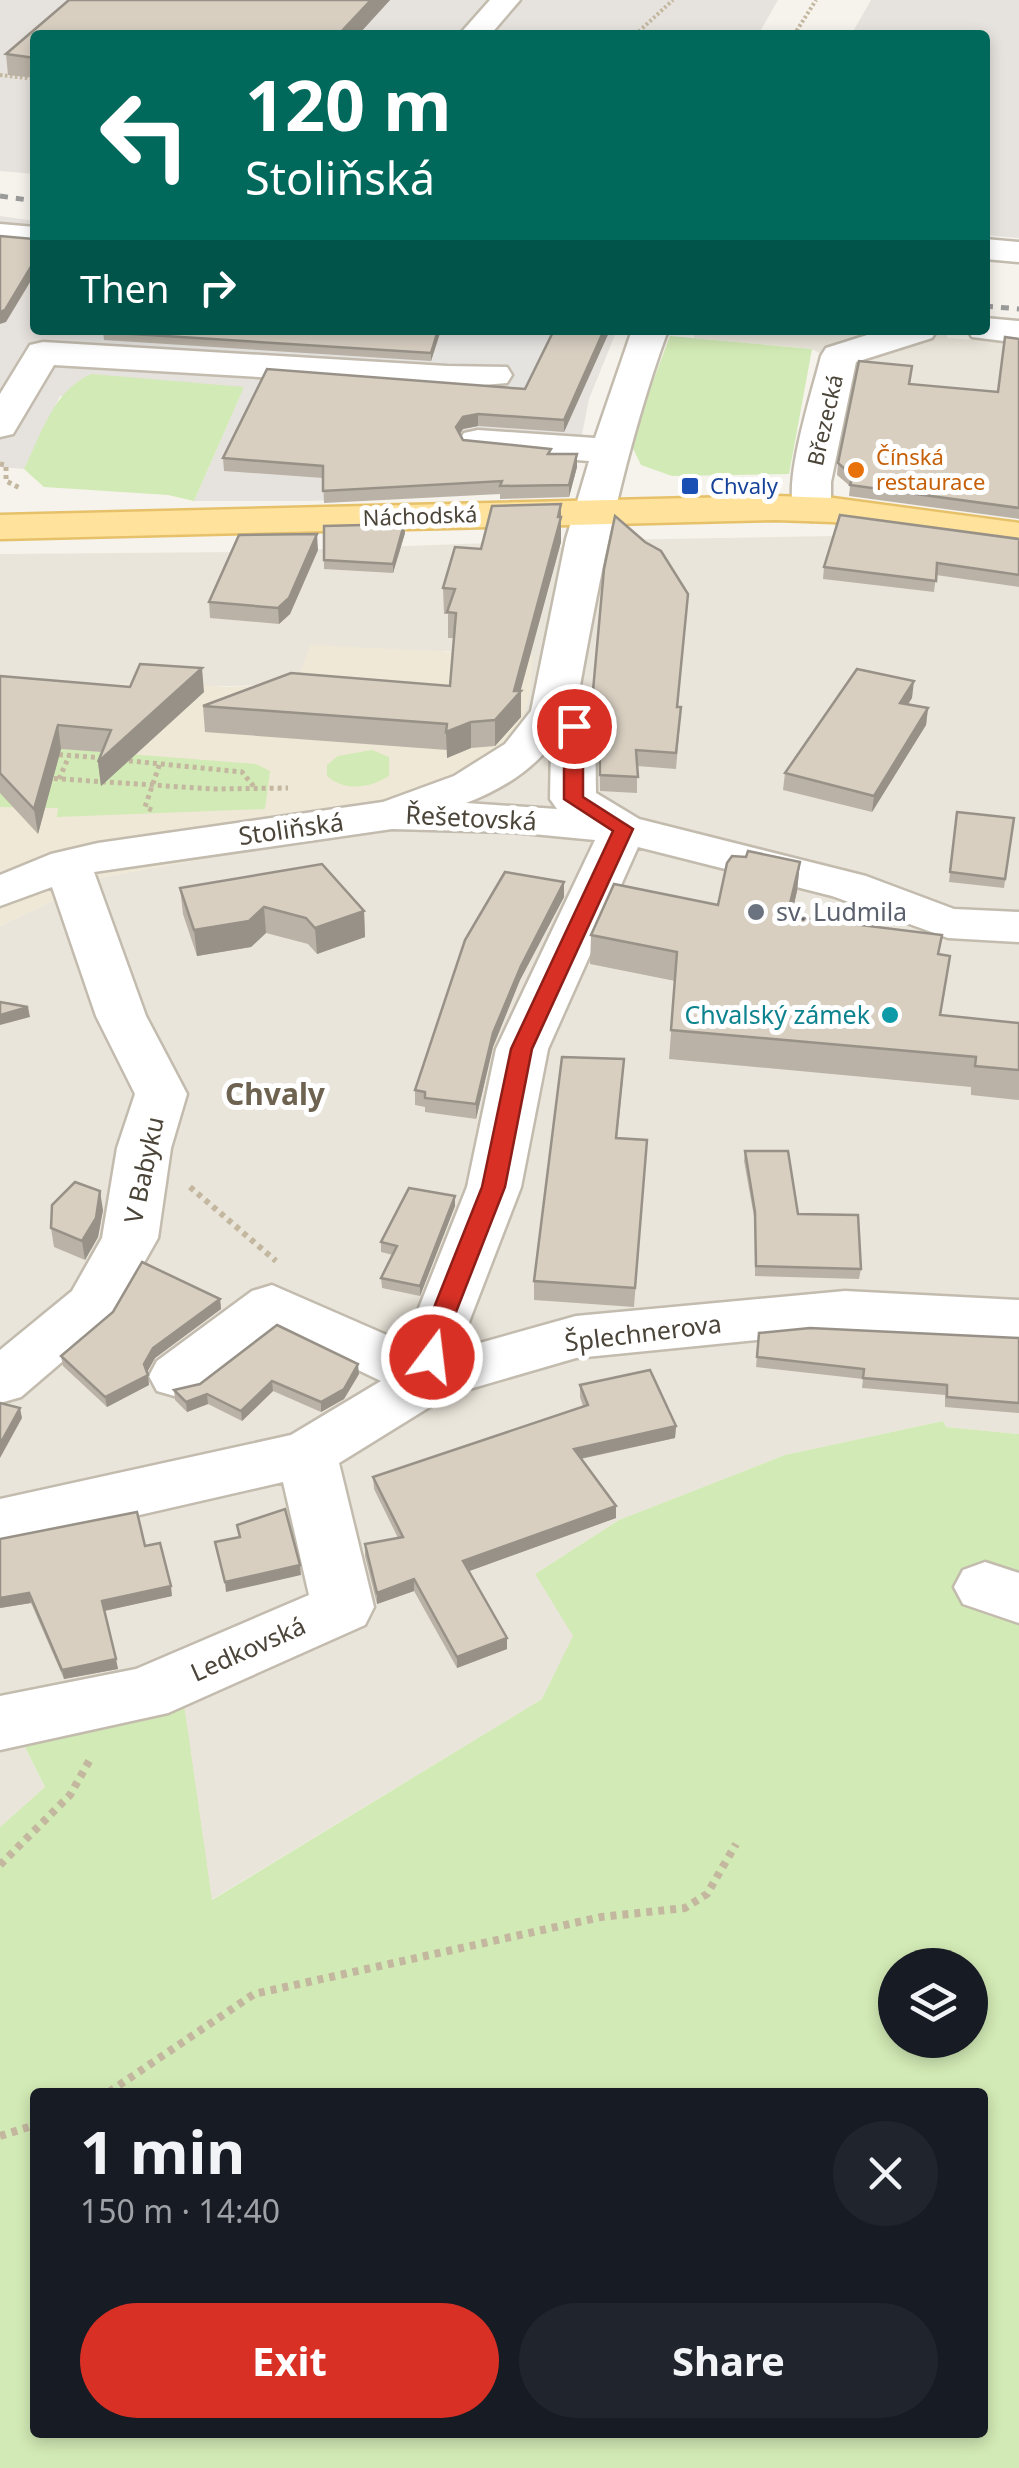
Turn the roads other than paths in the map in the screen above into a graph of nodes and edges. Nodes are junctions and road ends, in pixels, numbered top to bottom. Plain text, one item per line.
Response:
1 (506, 0) edge
2 (479, 30) edge
3 (0, 234) edge
4 (30, 236) edge
5 (990, 249) edge
6 (1019, 252) edge
7 (990, 329) edge
8 (1019, 332) edge
9 (648, 335) edge
10 (904, 335) edge
11 (41, 343) edge
12 (494, 374) dead end
13 (0, 426) edge
14 (478, 442) edge
15 (611, 451) junction
16 (811, 508) junction
17 (594, 512) junction
18 (0, 527) edge
19 (1019, 535) edge
20 (553, 712) junction
21 (392, 815) junction
22 (624, 829) junction
23 (0, 860) edge
24 (68, 864) junction
25 (0, 892) edge
26 (1019, 926) edge
27 (1019, 1320) edge
28 (178, 1376) dead end
29 (430, 1379) junction
30 (0, 1382) edge
31 (307, 1454) junction
32 (0, 1523) edge
33 (0, 1724) edge

1 - 2 street
3 - 4 street
5 - 6 street
7 - 8 street
9 - 15 street, Stoliňská
10 - 16 street, Březecká
11 - 12 street
11 - 13 street
14 - 15 street
15 - 17 street, Stoliňská
16 - 17 main road, Náchodská
16 - 19 main road, Náchodská
17 - 18 main road, Náchodská
17 - 20 street, Stoliňská
20 - 21 street, Stoliňská
20 - 22 street
21 - 22 street, Řešetovská
21 - 24 street, Stoliňská
22 - 26 street
22 - 29 street
23 - 24 street
24 - 25 street, Stoliňská
24 - 30 street, V Babyku
27 - 29 street, Šplechnerova
28 - 29 street
29 - 31 street, Šplechnerova
31 - 32 street, Šplechnerova
31 - 33 street, Ledkovská

